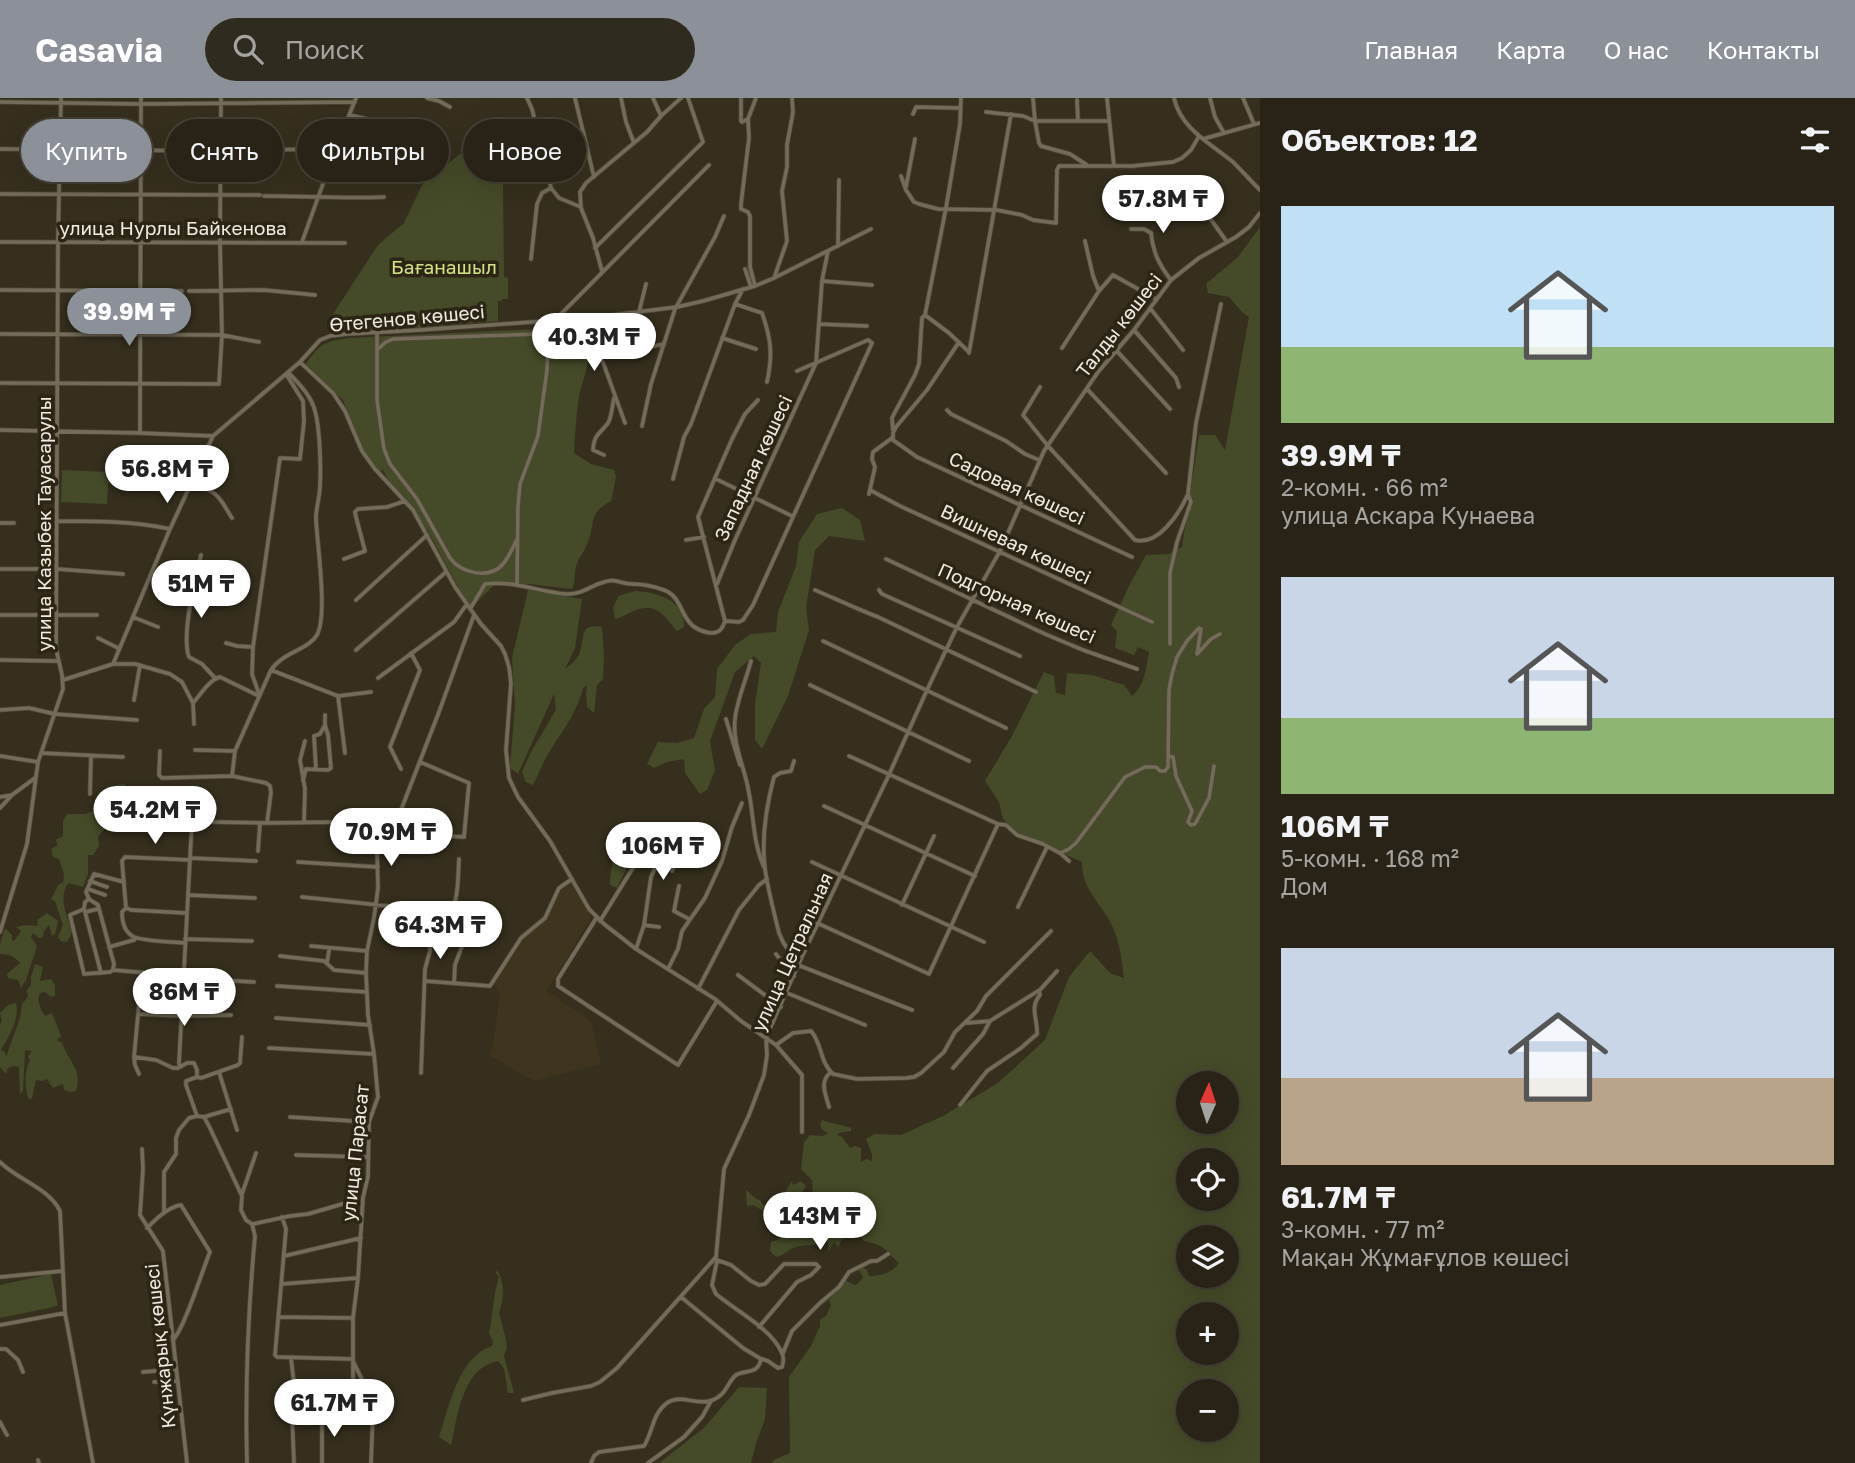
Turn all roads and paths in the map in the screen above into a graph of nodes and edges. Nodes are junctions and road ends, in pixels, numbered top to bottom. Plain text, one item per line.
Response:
1 (427, 98) edge
2 (527, 98) edge
3 (575, 98) edge
4 (621, 98) edge
5 (653, 98) edge
6 (681, 98) edge
7 (688, 98) edge
8 (741, 98) edge
9 (756, 98) edge
10 (792, 98) edge
11 (961, 98) edge
12 (1033, 98) edge
13 (1107, 98) edge
14 (1174, 98) edge
15 (1210, 98) edge
16 (1243, 98) edge
17 (61, 100) edge
18 (221, 100) edge
19 (355, 100) edge
20 (1077, 100) dead end
21 (141, 101) edge
22 (0, 102) edge
23 (450, 107) dead end
24 (960, 108) junction
25 (986, 112) dead end
26 (914, 114) dead end
27 (1011, 114) junction
28 (350, 115) junction
29 (661, 116) junction
30 (61, 119) edge
31 (141, 119) edge
32 (221, 119) edge
33 (348, 119) edge
34 (367, 119) edge
35 (748, 119) junction
36 (1035, 121) junction
37 (1077, 121) junction
38 (1109, 121) junction
39 (1260, 123) edge
40 (1254, 124) junction
41 (1224, 133) junction
42 (1201, 138) junction
43 (915, 139) dead end
44 (634, 144) junction
45 (0, 149) edge
46 (21, 149) edge
47 (709, 165) dead end
48 (1088, 166) junction
49 (1114, 166) junction
50 (901, 176) dead end
51 (594, 177) junction
52 (839, 180) dead end
53 (59, 182) edge
54 (141, 182) edge
55 (220, 182) edge
56 (324, 182) edge
57 (551, 188) junction
58 (906, 190) junction
59 (1260, 190) edge
60 (0, 194) edge
61 (59, 195) junction
62 (141, 195) junction
63 (220, 195) junction
64 (319, 196) junction
65 (384, 197) dead end
66 (1199, 204) dead end
67 (581, 207) junction
68 (946, 208) junction
69 (994, 211) junction
70 (1260, 213) edge
71 (724, 216) dead end
72 (871, 229) dead end
73 (1131, 229) dead end
74 (1085, 241) dead end
75 (0, 242) edge
76 (58, 242) junction
77 (141, 242) junction
78 (220, 242) junction
79 (302, 242) junction
80 (1227, 242) junction
81 (345, 243) dead end
82 (838, 246) junction
83 (595, 248) junction
84 (828, 251) junction
85 (531, 259) dead end
86 (745, 269) dead end
87 (602, 271) junction
88 (774, 278) junction
89 (1171, 280) junction
90 (822, 281) junction
91 (646, 284) dead end
92 (872, 285) dead end
93 (753, 286) junction
94 (0, 289) edge
95 (743, 289) junction
96 (59, 290) junction
97 (141, 290) junction
98 (182, 290) dead end
99 (189, 291) dead end
100 (221, 291) junction
101 (1099, 291) junction
102 (315, 295) dead end
103 (1156, 299) junction
104 (735, 304) junction
105 (1221, 304) dead end
106 (677, 307) junction
107 (1150, 308) junction
108 (639, 312) junction
109 (924, 315) junction
110 (588, 318) junction
111 (553, 321) junction
112 (560, 321) junction
113 (819, 324) junction
114 (867, 326) dead end
115 (1134, 330) junction
116 (377, 331) junction
117 (0, 334) edge
118 (58, 334) junction
119 (141, 335) junction
120 (222, 335) junction
121 (722, 338) junction
122 (548, 341) junction
123 (259, 342) dead end
124 (959, 342) junction
125 (663, 344) junction
126 (1062, 348) dead end
127 (378, 349) junction
128 (639, 349) dead end
129 (756, 349) dead end
130 (1116, 350) junction
131 (1183, 350) dead end
132 (299, 362) junction
133 (817, 363) junction
134 (797, 371) dead end
135 (287, 373) junction
136 (767, 382) dead end
137 (0, 383) edge
138 (58, 383) junction
139 (141, 383) junction
140 (1040, 387) dead end
141 (1179, 387) dead end
142 (1087, 389) junction
143 (614, 396) junction
144 (758, 400) dead end
145 (1170, 409) dead end
146 (947, 410) dead end
147 (625, 423) dead end
148 (642, 426) dead end
149 (0, 430) edge
150 (58, 431) junction
151 (894, 432) junction
152 (140, 433) junction
153 (213, 436) junction
154 (893, 439) junction
155 (1048, 446) junction
156 (604, 456) dead end
157 (1039, 460) junction
158 (1166, 473) dead end
159 (109, 474) dead end
160 (673, 479) dead end
161 (716, 479) junction
162 (190, 484) junction
163 (1188, 494) junction
164 (754, 499) junction
165 (405, 501) junction
166 (1021, 505) junction
167 (793, 517) junction
168 (232, 518) dead end
169 (57, 521) junction
170 (0, 523) edge
171 (14, 523) dead end
172 (170, 529) junction
173 (427, 535) junction
174 (704, 537) junction
175 (517, 539) junction
176 (686, 540) dead end
177 (1000, 551) junction
178 (201, 555) dead end
179 (1132, 557) dead end
180 (344, 559) dead end
181 (886, 559) dead end
182 (0, 569) edge
183 (57, 569) junction
184 (446, 572) junction
185 (123, 574) dead end
186 (517, 585) junction
187 (716, 586) junction
188 (815, 590) dead end
189 (879, 590) dead end
190 (356, 600) dead end
191 (973, 600) junction
192 (467, 604) junction
193 (470, 610) junction
194 (0, 615) edge
195 (56, 615) junction
196 (97, 615) dead end
197 (474, 615) junction
198 (133, 617) junction
199 (725, 621) junction
200 (1152, 622) dead end
201 (158, 627) dead end
202 (957, 627) junction
203 (1220, 634) dead end
204 (98, 638) dead end
205 (823, 641) dead end
206 (226, 643) dead end
207 (1170, 644) dead end
208 (253, 647) junction
209 (119, 648) junction
210 (946, 649) junction
211 (356, 650) dead end
212 (411, 653) junction
213 (1020, 656) dead end
214 (0, 660) edge
215 (58, 661) junction
216 (751, 661) dead end
217 (113, 664) junction
218 (140, 665) junction
219 (1137, 669) dead end
220 (271, 670) junction
221 (215, 678) junction
222 (378, 678) dead end
223 (63, 680) junction
224 (810, 685) dead end
225 (926, 690) junction
226 (371, 692) dead end
227 (1036, 692) dead end
228 (338, 695) junction
229 (259, 696) junction
230 (134, 700) dead end
231 (193, 703) junction
232 (0, 710) edge
233 (55, 714) junction
234 (325, 715) dead end
235 (726, 719) dead end
236 (137, 720) dead end
237 (194, 724) dead end
238 (325, 725) junction
239 (1006, 727) dead end
240 (907, 733) junction
241 (304, 741) dead end
242 (194, 750) dead end
243 (160, 751) dead end
244 (235, 751) junction
245 (41, 753) junction
246 (345, 753) dead end
247 (849, 755) dead end
248 (0, 756) edge
249 (91, 756) junction
250 (1168, 756) junction
251 (123, 757) dead end
252 (794, 761) dead end
253 (969, 761) dead end
254 (38, 762) junction
255 (420, 762) junction
256 (1214, 766) dead end
257 (401, 769) dead end
258 (316, 770) junction
259 (743, 770) junction
260 (888, 775) junction
261 (232, 776) junction
262 (36, 777) junction
263 (303, 780) junction
264 (90, 794) dead end
265 (12, 795) junction
266 (0, 797) edge
267 (742, 803) dead end
268 (824, 806) dead end
269 (0, 808) edge
270 (192, 821) junction
271 (304, 822) junction
272 (260, 823) junction
273 (267, 823) junction
274 (998, 824) junction
275 (122, 825) dead end
276 (865, 825) junction
277 (693, 826) dead end
278 (688, 829) junction
279 (374, 833) junction
280 (429, 835) dead end
281 (934, 836) dead end
282 (649, 842) dead end
283 (1047, 847) junction
284 (258, 851) dead end
285 (1060, 853) junction
286 (926, 854) junction
287 (190, 859) junction
288 (459, 859) dead end
289 (256, 860) dead end
290 (1069, 861) dead end
291 (298, 862) dead end
292 (811, 862) dead end
293 (378, 867) junction
294 (765, 869) junction
295 (672, 871) dead end
296 (840, 876) junction
297 (975, 876) junction
298 (767, 879) junction
299 (572, 880) junction
300 (90, 881) junction
301 (124, 882) junction
302 (679, 886) dead end
303 (107, 887) dead end
304 (88, 889) junction
305 (105, 895) dead end
306 (188, 895) junction
307 (302, 897) dead end
308 (89, 898) junction
309 (255, 898) dead end
310 (376, 904) junction
311 (902, 905) junction
312 (1018, 907) dead end
313 (126, 908) junction
314 (98, 909) junction
315 (187, 913) junction
316 (598, 919) junction
317 (689, 919) junction
318 (471, 922) dead end
319 (817, 923) junction
320 (644, 925) junction
321 (952, 926) junction
322 (659, 928) dead end
323 (430, 930) junction
324 (1051, 931) dead end
325 (0, 932) edge
326 (136, 938) junction
327 (185, 941) junction
328 (252, 941) dead end
329 (984, 942) dead end
330 (311, 946) dead end
331 (109, 947) junction
332 (636, 949) junction
333 (329, 951) dead end
334 (367, 951) junction
335 (776, 954) dead end
336 (280, 956) dead end
337 (327, 962) junction
338 (798, 965) junction
339 (668, 969) junction
340 (113, 970) junction
341 (1057, 971) dead end
342 (101, 973) junction
343 (142, 973) junction
344 (366, 973) junction
345 (737, 975) dead end
346 (794, 976) junction
347 (183, 977) junction
348 (425, 981) junction
349 (254, 982) dead end
350 (454, 983) junction
351 (277, 986) dead end
352 (698, 989) junction
353 (1039, 991) junction
354 (368, 992) junction
355 (787, 993) junction
356 (717, 1001) junction
357 (781, 1007) junction
358 (912, 1010) dead end
359 (138, 1014) junction
360 (180, 1016) junction
361 (231, 1016) dead end
362 (276, 1018) dead end
363 (990, 1021) junction
364 (965, 1024) junction
365 (865, 1025) dead end
366 (370, 1026) junction
367 (242, 1037) dead end
368 (766, 1038) junction
369 (776, 1045) junction
370 (269, 1048) dead end
371 (374, 1054) junction
372 (134, 1057) junction
373 (180, 1066) junction
374 (953, 1068) dead end
375 (219, 1072) junction
376 (421, 1073) dead end
377 (830, 1073) junction
378 (139, 1074) dead end
379 (197, 1077) junction
380 (960, 1105) dead end
381 (829, 1107) dead end
382 (231, 1109) junction
383 (197, 1116) junction
384 (204, 1117) junction
385 (290, 1117) dead end
386 (369, 1122) junction
387 (237, 1130) dead end
388 (803, 1132) dead end
389 (142, 1149) dead end
390 (256, 1153) dead end
391 (296, 1155) dead end
392 (367, 1157) junction
393 (0, 1163) edge
394 (242, 1196) junction
395 (363, 1198) junction
396 (164, 1213) junction
397 (282, 1217) junction
398 (252, 1224) junction
399 (147, 1228) junction
400 (361, 1238) junction
401 (888, 1254) dead end
402 (284, 1256) junction
403 (717, 1259) junction
404 (63, 1271) junction
405 (0, 1277) edge
406 (358, 1278) junction
407 (282, 1284) junction
408 (681, 1297) junction
409 (65, 1313) junction
410 (278, 1317) junction
411 (353, 1318) junction
412 (0, 1325) edge
413 (759, 1327) junction
414 (173, 1340) junction
415 (0, 1349) edge
416 (783, 1353) junction
417 (291, 1357) junction
418 (352, 1359) junction
419 (762, 1359) junction
420 (176, 1369) junction
421 (143, 1371) dead end
422 (23, 1373) dead end
423 (178, 1381) junction
424 (154, 1382) dead end
425 (523, 1400) dead end
426 (296, 1401) dead end
427 (711, 1401) junction
428 (292, 1414) dead end
429 (356, 1415) dead end
430 (322, 1416) dead end
431 (0, 1422) edge
432 (7, 1435) dead end
433 (93, 1463) edge
434 (187, 1463) edge
435 (247, 1463) edge
436 (294, 1463) edge
437 (322, 1463) edge
438 (371, 1463) edge
439 (591, 1463) edge
440 (648, 1463) edge

1 - 23 street
2 - 57 street
3 - 51 street
4 - 44 street
5 - 29 street
6 - 29 street
7 - 83 street
8 - 35 street
9 - 35 street
10 - 88 street
11 - 24 street
12 - 36 street
13 - 38 street
14 - 42 street
15 - 41 street
16 - 40 street
17 - 21 street
17 - 22 street
17 - 30 street, улица Казыбек Тауасарулы
18 - 19 street
18 - 21 street
18 - 32 street
19 - 28 street
20 - 37 street
21 - 31 street
24 - 26 street
24 - 68 street
25 - 27 street
27 - 36 street
27 - 69 street
28 - 33 street
28 - 34 street
29 - 44 street
35 - 93 street
36 - 37 street
36 - 48 street
37 - 38 street
38 - 49 street
39 - 40 street
40 - 41 street
41 - 42 street
42 - 49 street
42 - 59 street
43 - 58 street
44 - 51 street
45 - 46 street
47 - 87 street
48 - 49 street
48 - 69 street
50 - 58 street
51 - 67 street
52 - 82 street
53 - 61 street, улица Казыбек Тауасарулы
54 - 62 street
55 - 63 street
56 - 64 street
57 - 67 street
57 - 85 street
58 - 68 street
60 - 61 street
61 - 62 street
61 - 76 street, улица Казыбек Тауасарулы
62 - 63 street
62 - 77 street
63 - 64 street
63 - 78 street
64 - 65 street
64 - 79 street
66 - 80 street
67 - 83 street
68 - 69 street
68 - 109 street
69 - 124 street
70 - 80 street, Талды көшесі
71 - 106 street
72 - 82 street, Өтегенов көшесі
73 - 89 street
74 - 101 street
75 - 76 street, улица Нурлы Байкенова
76 - 77 street, улица Нурлы Байкенова
76 - 96 street, улица Казыбек Тауасарулы
77 - 78 street, улица Нурлы Байкенова
77 - 97 street
78 - 79 street, улица Нурлы Байкенова
78 - 100 street
79 - 81 street, улица Нурлы Байкенова
80 - 89 street, Талды көшесі
82 - 84 street, Өтегенов көшесі
83 - 87 street
84 - 88 street, Өтегенов көшесі
84 - 90 street
86 - 93 street
87 - 111 street
88 - 93 street, Өтегенов көшесі
89 - 103 street, Талды көшесі
90 - 92 street
90 - 113 street
91 - 108 street
93 - 95 street, Өтегенов көшесі
94 - 96 street
95 - 104 street
95 - 106 street, Өтегенов көшесі
96 - 97 street
96 - 118 street, улица Казыбек Тауасарулы
97 - 98 street
97 - 119 street
99 - 100 street
100 - 102 street
100 - 120 street
101 - 103 street
101 - 126 street
103 - 107 street, Талды көшесі
104 - 121 street
104 - 136 street
105 - 163 street
106 - 108 street, Өтегенов көшесі
106 - 125 street
107 - 115 street, Талды көшесі
107 - 131 street
108 - 110 street, Өтегенов көшесі
109 - 124 street
109 - 151 street
110 - 112 street, Өтегенов көшесі
110 - 143 street
111 - 112 street, Өтегенов көшесі
111 - 116 street, Өтегенов көшесі
112 - 122 street
113 - 114 street
113 - 133 street
115 - 130 street, Талды көшесі
115 - 141 street
116 - 127 street
116 - 132 street, Өтегенов көшесі
117 - 118 street
118 - 119 street
118 - 138 street, улица Казыбек Тауасарулы
119 - 120 street
119 - 139 street
120 - 123 street
120 - 139 street
121 - 129 street
121 - 160 street
122 - 127 street
122 - 175 street
124 - 151 street
125 - 128 street
125 - 148 street
127 - 175 street
130 - 142 street, Талды көшесі
130 - 145 street
132 - 135 street, Өтегенов көшесі
132 - 165 street
133 - 134 street
133 - 164 street, Западная көшесі
133 - 167 street
135 - 153 street, Өтегенов көшесі
135 - 208 street
135 - 220 street
137 - 138 street
138 - 139 street
138 - 150 street, улица Казыбек Тауасарулы
139 - 152 street
140 - 155 street
142 - 155 street, Талды көшесі
142 - 158 street
143 - 147 street
143 - 156 street
144 - 161 street
146 - 157 street
149 - 150 street
150 - 152 street
150 - 169 street, улица Казыбек Тауасарулы
151 - 154 street
152 - 153 street
153 - 162 street
154 - 166 street, Садовая көшесі
154 - 177 street, Вишневая көшесі
155 - 157 street, улица Цетральная
155 - 163 street
157 - 166 street, улица Цетральная
159 - 162 street
161 - 164 street
161 - 174 street
162 - 168 street
162 - 172 street
163 - 207 street
164 - 167 street
164 - 187 street, Западная көшесі
165 - 173 street
165 - 180 street
166 - 177 street, улица Цетральная
166 - 179 street, Садовая көшесі
167 - 199 street
169 - 172 street
169 - 183 street, улица Казыбек Тауасарулы
170 - 171 street
172 - 198 street
173 - 184 street
173 - 190 street
174 - 176 street
174 - 187 street
175 - 186 street
177 - 191 street, улица Цетральная
177 - 200 street, Вишневая көшесі
178 - 221 street
181 - 191 street, Подгорная көшесі
182 - 183 street
183 - 185 street
183 - 195 street, улица Казыбек Тауасарулы
184 - 192 street
184 - 211 street
186 - 193 street
186 - 199 street
187 - 199 street
188 - 210 street
189 - 202 street
191 - 202 street, улица Цетральная
191 - 219 street, Подгорная көшесі
192 - 193 street
192 - 212 street
193 - 197 street
194 - 195 street
195 - 196 street
195 - 215 street, улица Казыбек Тауасарулы
197 - 255 street
197 - 299 street
198 - 201 street
198 - 209 street
202 - 210 street, улица Цетральная
202 - 213 street
203 - 250 street
204 - 209 street
205 - 225 street
206 - 208 street
208 - 229 street
209 - 217 street
210 - 225 street, улица Цетральная
210 - 227 street
212 - 222 street
212 - 257 street
214 - 215 street
215 - 223 street, улица Казыбек Тауасарулы
216 - 259 street
217 - 218 street
217 - 223 street
218 - 230 street
218 - 231 street
220 - 228 street
220 - 229 street
221 - 229 street
221 - 231 street
223 - 233 street, улица Казыбек Тауасарулы
224 - 240 street
225 - 239 street
225 - 240 street, улица Цетральная
226 - 228 street
228 - 246 street
229 - 244 street
231 - 237 street
232 - 233 street
233 - 236 street
233 - 245 street, улица Казыбек Тауасарулы
234 - 238 street
235 - 259 street
238 - 258 street
238 - 258 street
240 - 253 street
240 - 260 street, улица Цетральная
241 - 263 street
242 - 244 street
243 - 261 street
244 - 261 street
245 - 249 street
245 - 254 street, улица Казыбек Тауасарулы
247 - 260 street
248 - 254 street
249 - 251 street
249 - 264 street
250 - 256 street
250 - 285 street
252 - 294 street
254 - 262 street, улица Казыбек Тауасарулы
255 - 279 street
255 - 280 street
258 - 263 street
259 - 294 street
260 - 274 street
260 - 276 street, улица Цетральная
261 - 273 street
262 - 265 street
262 - 325 street, улица Казыбек Тауасарулы
263 - 271 street
265 - 266 street
265 - 269 street
267 - 317 street
268 - 276 street
270 - 272 street
270 - 275 street
270 - 287 street
271 - 273 street
271 - 279 street
272 - 273 street
272 - 284 street
274 - 283 street
274 - 297 street
276 - 286 street
276 - 296 street, улица Цетральная
277 - 278 street
278 - 295 street
278 - 320 street
279 - 293 street, улица Парасат
281 - 286 street
282 - 316 street
283 - 285 street
283 - 312 street
285 - 290 street
286 - 297 street
286 - 311 street
287 - 289 street
287 - 301 street
287 - 306 street
288 - 323 street
291 - 293 street
292 - 296 street
293 - 310 street, улица Парасат
294 - 298 street
296 - 311 street
296 - 319 street, улица Цетральная
297 - 321 street
298 - 338 street
298 - 352 street
299 - 316 street
299 - 350 street
300 - 301 street
300 - 303 street
300 - 304 street
301 - 313 street
302 - 317 street
304 - 305 street
304 - 308 street
306 - 309 street
306 - 315 street
307 - 310 street
308 - 314 street
308 - 342 street
310 - 323 street
310 - 334 street, улица Парасат
311 - 321 street
313 - 315 street
313 - 326 street
314 - 331 street
314 - 342 street
315 - 327 street
316 - 332 street
316 - 356 street
317 - 339 street
318 - 350 street
319 - 321 street
319 - 338 street, улица Цетральная
320 - 322 street
320 - 332 street
321 - 329 street
323 - 348 street
324 - 364 street
326 - 327 street
326 - 331 street
327 - 328 street
327 - 347 street
330 - 334 street
331 - 340 street
332 - 339 street
333 - 337 street
334 - 344 street, улица Парасат
335 - 346 street
336 - 337 street
337 - 344 street
338 - 346 street, улица Цетральная
338 - 358 street
339 - 352 street
340 - 342 street
340 - 343 street
341 - 353 street
343 - 347 street
343 - 359 street
344 - 354 street, улица Парасат
345 - 357 street
346 - 355 street, улица Цетральная
347 - 349 street
347 - 360 street
348 - 350 street
348 - 376 street
351 - 354 street
352 - 356 street
353 - 363 street
353 - 380 street
354 - 366 street, улица Парасат
355 - 357 street, улица Цетральная
355 - 365 street
356 - 368 street
357 - 368 street, улица Цетральная
359 - 360 street
359 - 372 street
360 - 361 street
360 - 373 street
362 - 366 street
363 - 364 street
363 - 374 street
364 - 377 street
366 - 371 street, улица Парасат
367 - 375 street
368 - 369 street
368 - 403 street, улица Цетральная
369 - 377 street
369 - 388 street
370 - 371 street
371 - 386 street, улица Парасат
372 - 373 street
372 - 378 street
373 - 379 street
375 - 379 street
375 - 382 street
377 - 381 street
379 - 383 street
382 - 384 street
382 - 387 street
383 - 384 street
383 - 396 street
384 - 394 street
385 - 386 street
386 - 392 street, улица Парасат
389 - 399 street, Күнжарық көшесі
390 - 394 street
391 - 392 street
392 - 395 street, улица Парасат
393 - 404 street
394 - 398 street
395 - 397 street
395 - 400 street, улица Парасат
396 - 399 street
396 - 414 street
397 - 398 street
397 - 402 street
398 - 435 street
399 - 414 street, Күнжарық көшесі
400 - 402 street
400 - 406 street, улица Парасат
401 - 416 street
402 - 407 street
403 - 408 street
403 - 413 street, улица Цетральная
403 - 413 street
404 - 405 street
404 - 409 street
406 - 407 street
406 - 411 street, улица Парасат
407 - 410 street
408 - 419 street
408 - 425 street
409 - 412 street
409 - 433 street
410 - 411 street
410 - 417 street
411 - 418 street, улица Парасат
413 - 416 street
414 - 420 street, Күнжарық көшесі
415 - 422 street
416 - 419 street
417 - 418 street
417 - 426 street
418 - 429 street, улица Парасат
418 - 438 street
419 - 427 street
420 - 421 street
420 - 423 street, Күнжарық көшесі
423 - 424 street
423 - 434 street, Күнжарық көшесі
427 - 439 street
427 - 440 street
428 - 436 street
430 - 437 street
431 - 432 street

